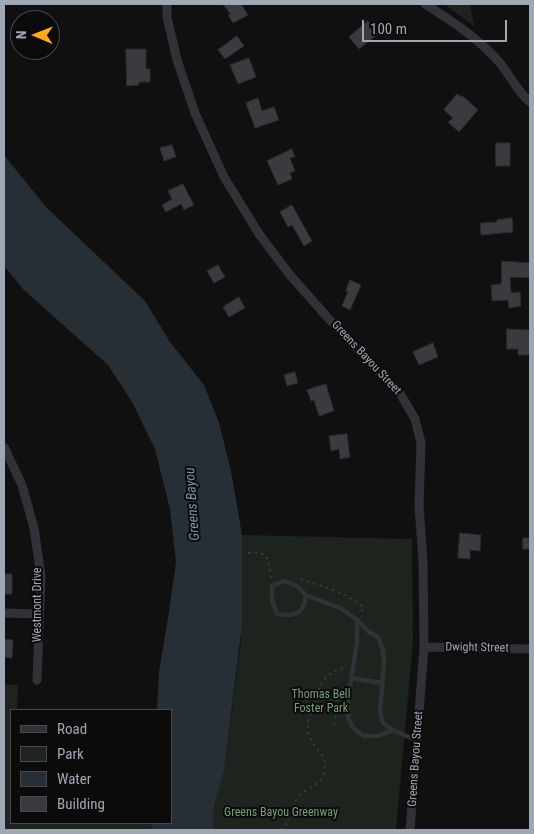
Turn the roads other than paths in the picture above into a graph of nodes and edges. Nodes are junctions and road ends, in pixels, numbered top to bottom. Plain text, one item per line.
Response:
1 (167, 4) edge
2 (425, 4) edge
3 (530, 102) edge
4 (4, 448) edge
5 (306, 595) junction
6 (4, 613) edge
7 (39, 614) junction
8 (358, 618) junction
9 (424, 647) junction
10 (530, 648) edge
11 (351, 678) junction
12 (37, 680) dead end
13 (382, 684) junction
14 (393, 730) junction
15 (417, 741) junction
16 (410, 830) edge

1 - 9 street, Greens Bayou Street
2 - 3 street
4 - 7 street, Westmont Drive
5 - 5 lane
5 - 8 lane
6 - 7 street
7 - 12 street, Westmont Drive
8 - 11 lane
8 - 13 lane
9 - 10 street, Dwight Street
9 - 15 street, Greens Bayou Street
11 - 13 lane
11 - 14 lane
13 - 14 lane
14 - 15 lane
15 - 16 street, Greens Bayou Street

